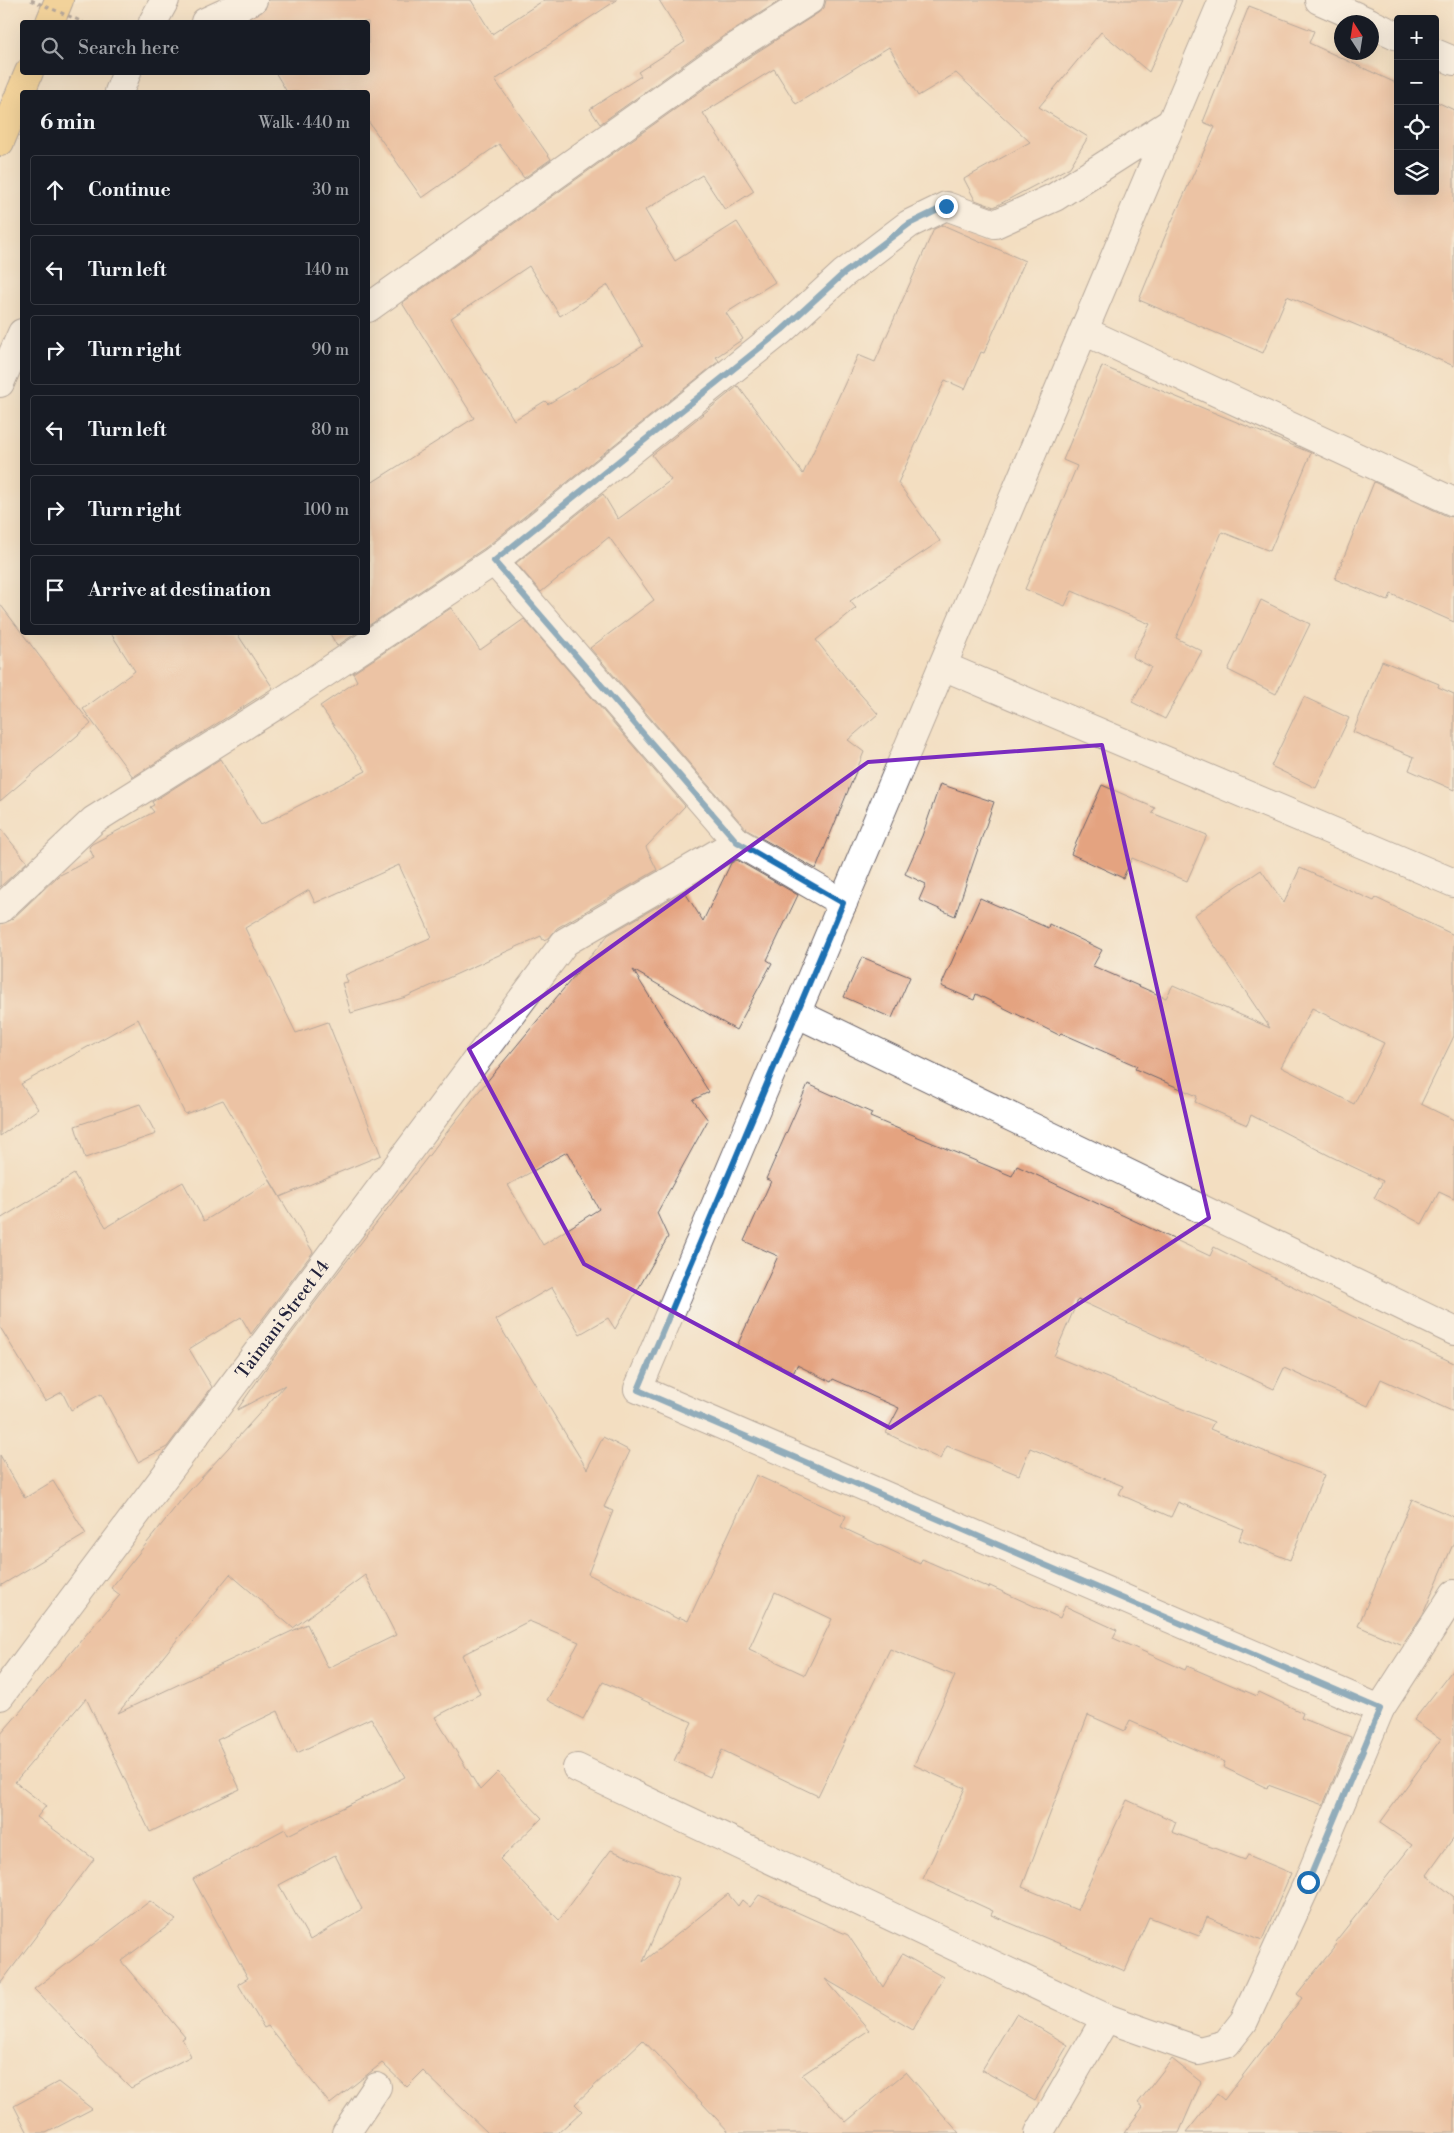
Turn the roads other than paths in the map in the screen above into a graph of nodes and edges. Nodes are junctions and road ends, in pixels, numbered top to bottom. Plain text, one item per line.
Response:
1 (59, 0) edge
2 (165, 0) edge
3 (253, 0) edge
4 (810, 0) edge
5 (1223, 0) edge
6 (1319, 0) edge
7 (1352, 15) edge
8 (51, 20) edge
9 (154, 20) edge
10 (209, 20) edge
11 (1379, 27) edge
12 (1394, 34) edge
13 (1439, 55) edge
14 (1454, 62) edge
15 (28, 75) edge
16 (126, 75) edge
17 (22, 90) edge
18 (120, 90) edge
19 (20, 94) edge
20 (1172, 122) junction
21 (0, 142) edge
22 (370, 307) edge
23 (1084, 331) junction
24 (20, 338) edge
25 (0, 383) edge
26 (1454, 502) edge
27 (494, 561) junction
28 (943, 666) junction
29 (737, 842) junction
30 (1454, 883) edge
31 (843, 903) junction
32 (0, 909) edge
33 (796, 1013) junction
34 (1454, 1330) edge
35 (1454, 1594) edge
36 (0, 1696) edge
37 (1380, 1709) junction
38 (577, 1768) dead end
39 (1106, 2018) junction
40 (377, 2086) dead end
41 (346, 2133) edge
42 (1039, 2133) edge

1 - 8 main road
2 - 9 street
3 - 10 street
4 - 22 street
5 - 20 street
6 - 7 street
11 - 12 street
13 - 14 street
15 - 17 main road
16 - 18 street
19 - 21 main road
20 - 23 street
20 - 27 street
23 - 26 street
23 - 28 street
24 - 25 street
27 - 29 street
27 - 32 street
28 - 30 street
28 - 31 street
29 - 31 street
29 - 36 street, Taimani Street 14
31 - 33 street
33 - 34 street
33 - 37 street
35 - 37 street
37 - 39 street
38 - 39 street
39 - 42 street
40 - 41 street

